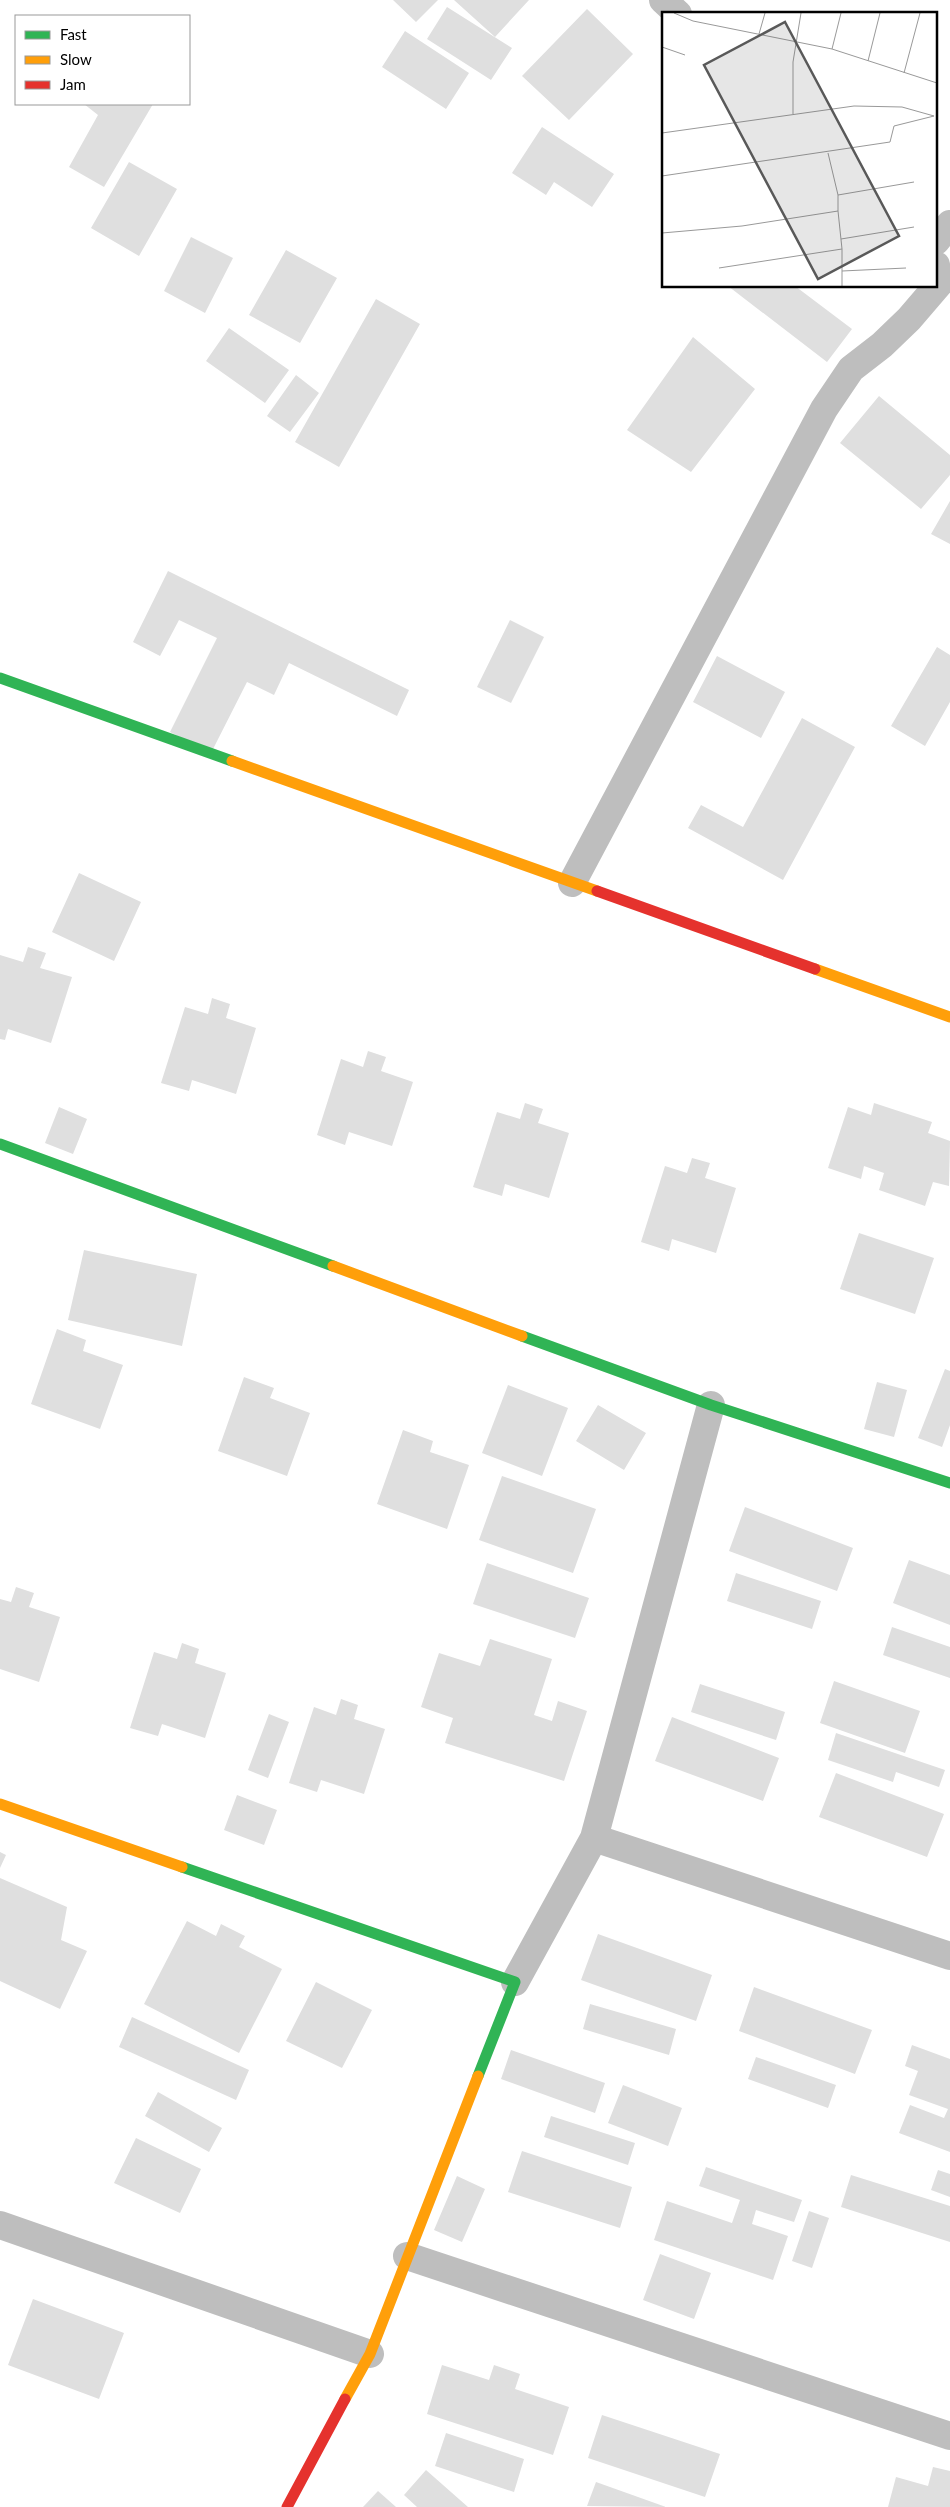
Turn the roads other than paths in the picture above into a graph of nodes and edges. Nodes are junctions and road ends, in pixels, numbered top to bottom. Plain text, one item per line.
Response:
1 (663, 0) edge
2 (676, 12) edge
3 (950, 224) edge
4 (938, 239) edge
5 (938, 248) edge
6 (950, 257) edge
7 (936, 288) edge
8 (0, 678) edge
9 (572, 883) junction
10 (950, 1017) edge
11 (0, 1144) edge
12 (711, 1405) junction
13 (950, 1483) edge
14 (0, 1804) edge
15 (594, 1838) junction
16 (950, 1956) edge
17 (515, 1982) junction
18 (0, 2224) edge
19 (407, 2256) junction
20 (370, 2354) junction
21 (950, 2436) edge
22 (287, 2507) edge

1 - 2 street
3 - 4 street
5 - 6 street
7 - 9 street
8 - 9 street
9 - 10 street
11 - 12 street
12 - 13 street
12 - 15 street
14 - 17 street
15 - 16 street
15 - 17 street
17 - 19 street
18 - 20 street
19 - 20 street
19 - 21 street
20 - 22 street

